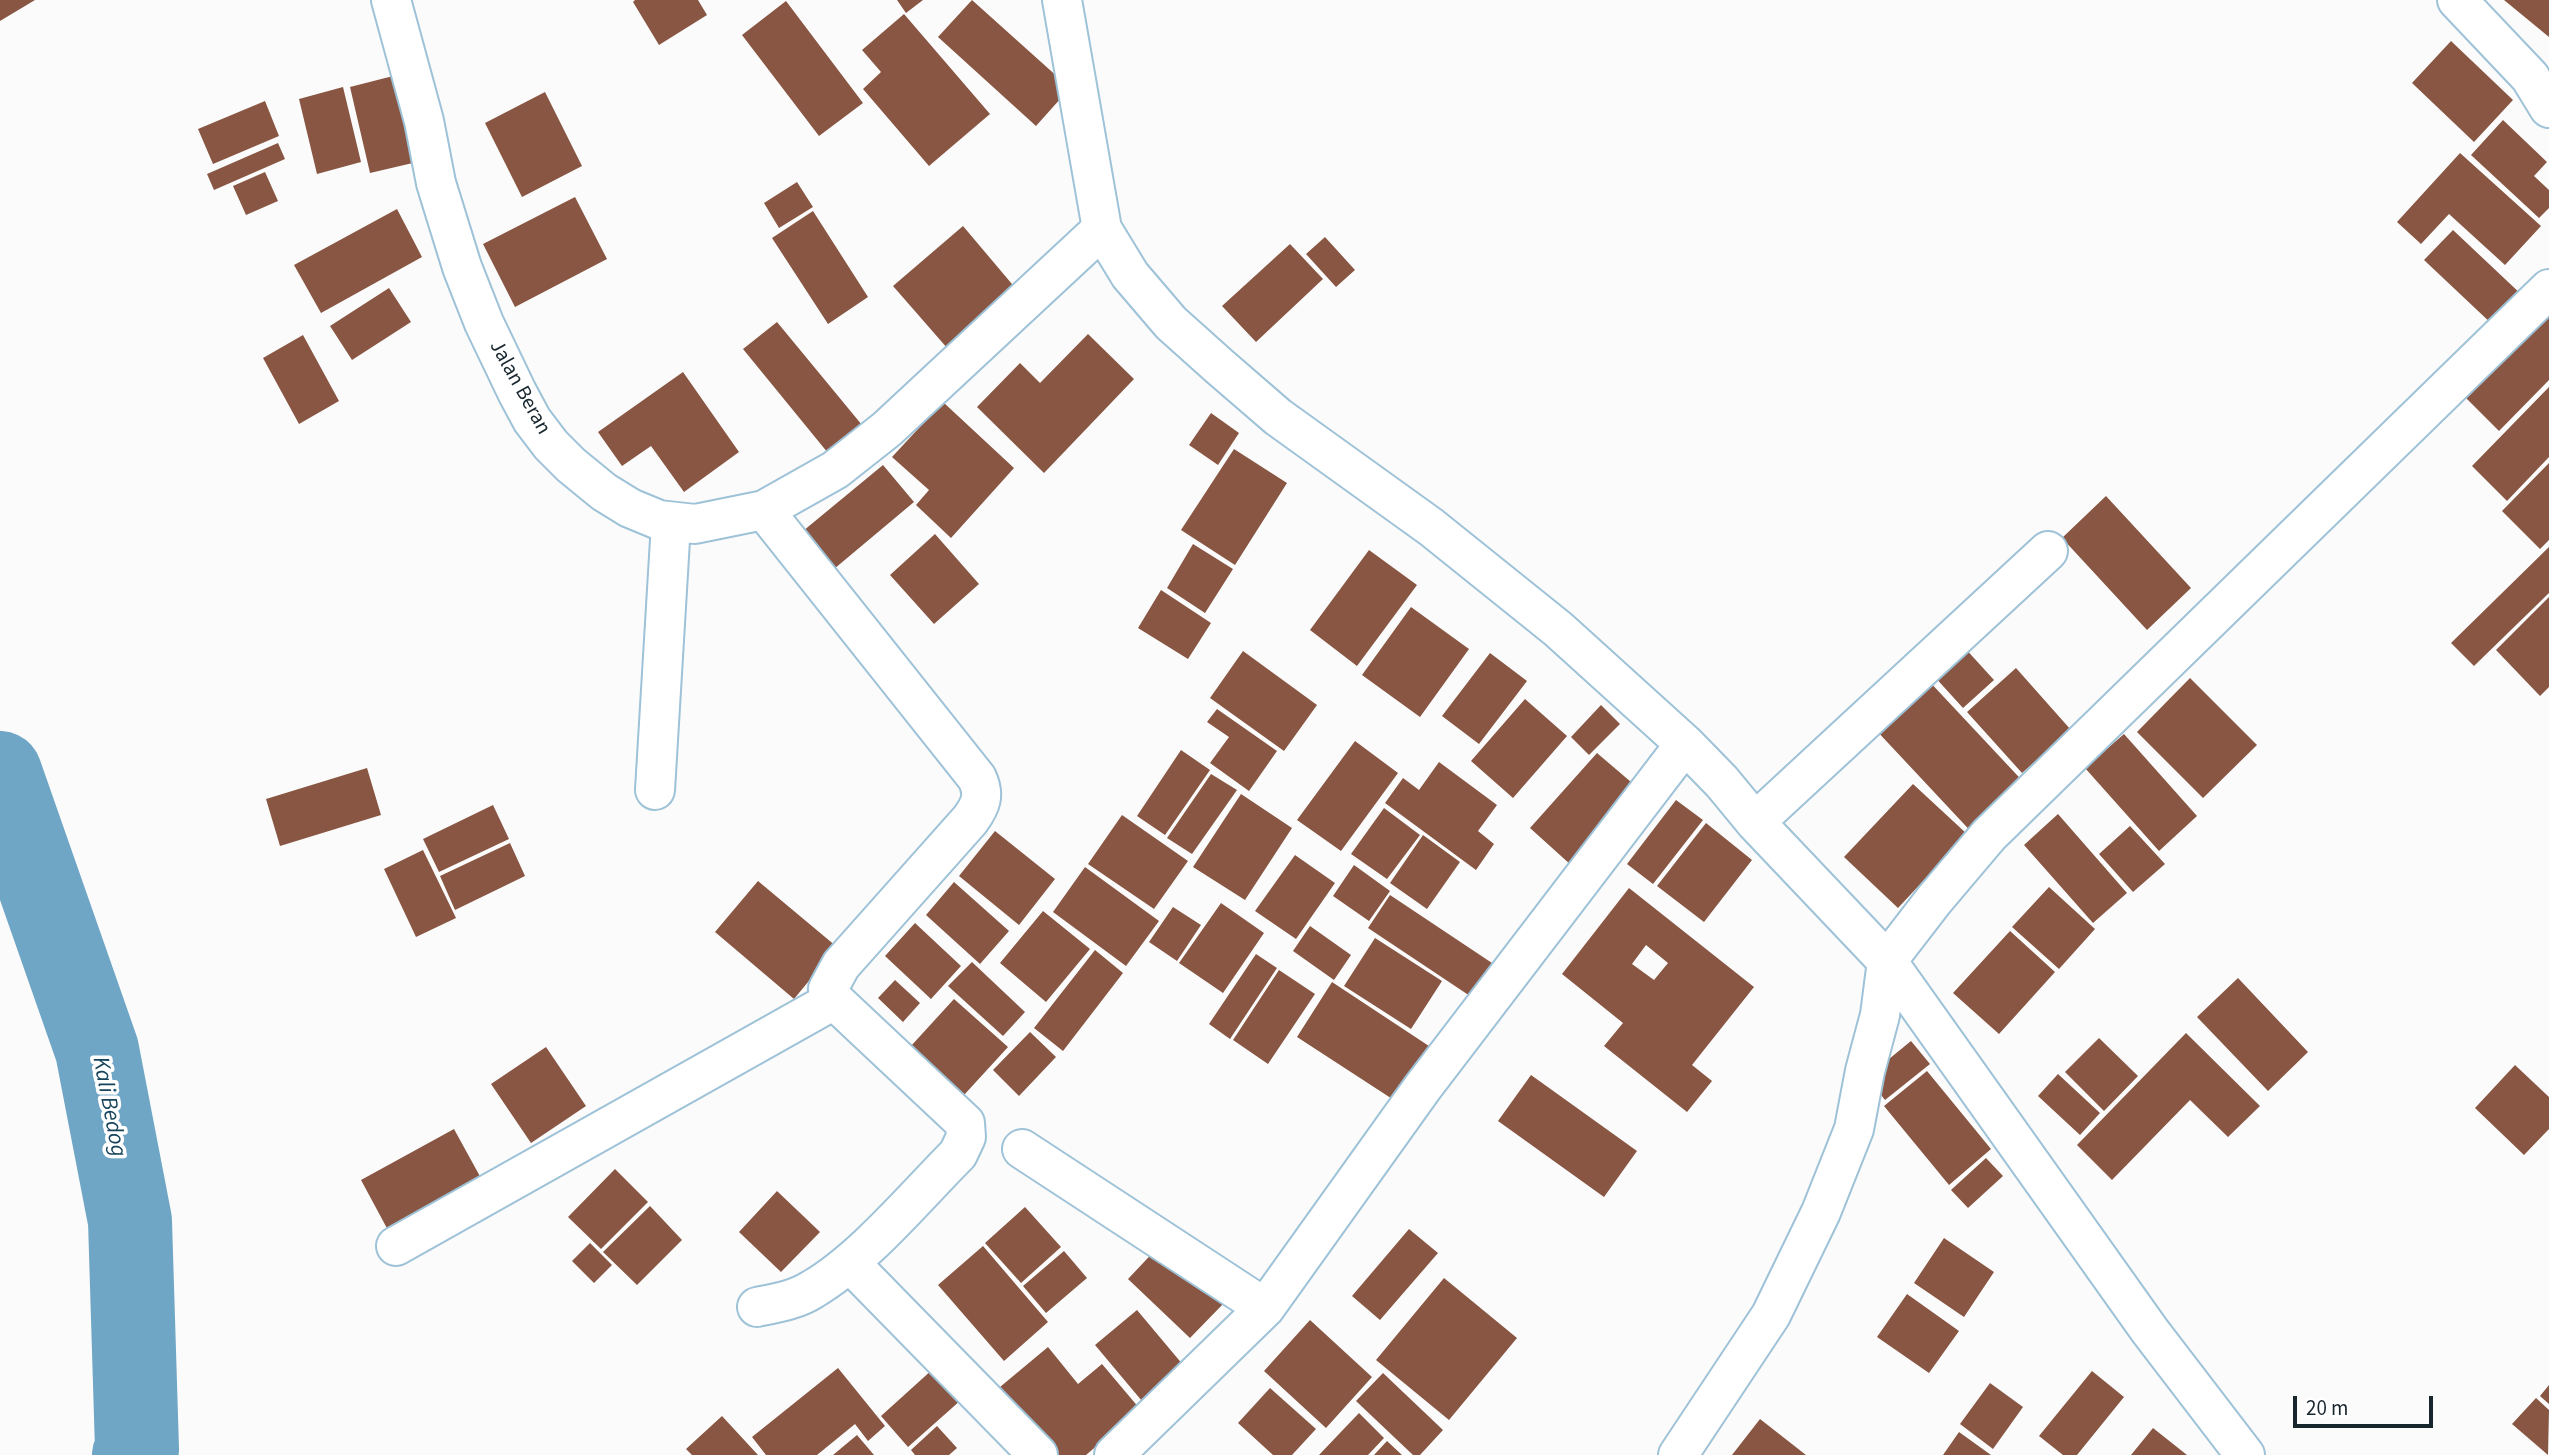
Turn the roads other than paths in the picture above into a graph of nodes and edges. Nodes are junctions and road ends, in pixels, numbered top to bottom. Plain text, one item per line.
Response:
1 (391, 0) edge
2 (1062, 0) edge
3 (2457, 0) edge
4 (2549, 108) edge
5 (1102, 229) junction
6 (2549, 289) edge
7 (764, 510) junction
8 (671, 523) junction
9 (2048, 551) dead end
10 (1685, 744) junction
11 (655, 790) dead end
12 (1755, 822) junction
13 (1886, 961) junction
14 (834, 1000) junction
15 (1021, 1149) dead end
16 (396, 1245) dead end
17 (850, 1263) junction
18 (757, 1307) dead end
19 (1265, 1308) junction
20 (1038, 1455) edge
21 (1114, 1455) edge
22 (1678, 1455) edge
23 (2245, 1455) edge

1 - 8 street, Jalan Beran
2 - 5 street
3 - 4 street
5 - 7 street, Jalan Beran
5 - 10 street
6 - 13 street
7 - 8 street, Jalan Beran
7 - 14 street
8 - 11 street
9 - 12 street
10 - 12 street
10 - 19 street
12 - 13 street
13 - 22 street
13 - 23 street
14 - 16 street
14 - 17 street
15 - 19 street
17 - 18 street
17 - 20 street
19 - 21 street

